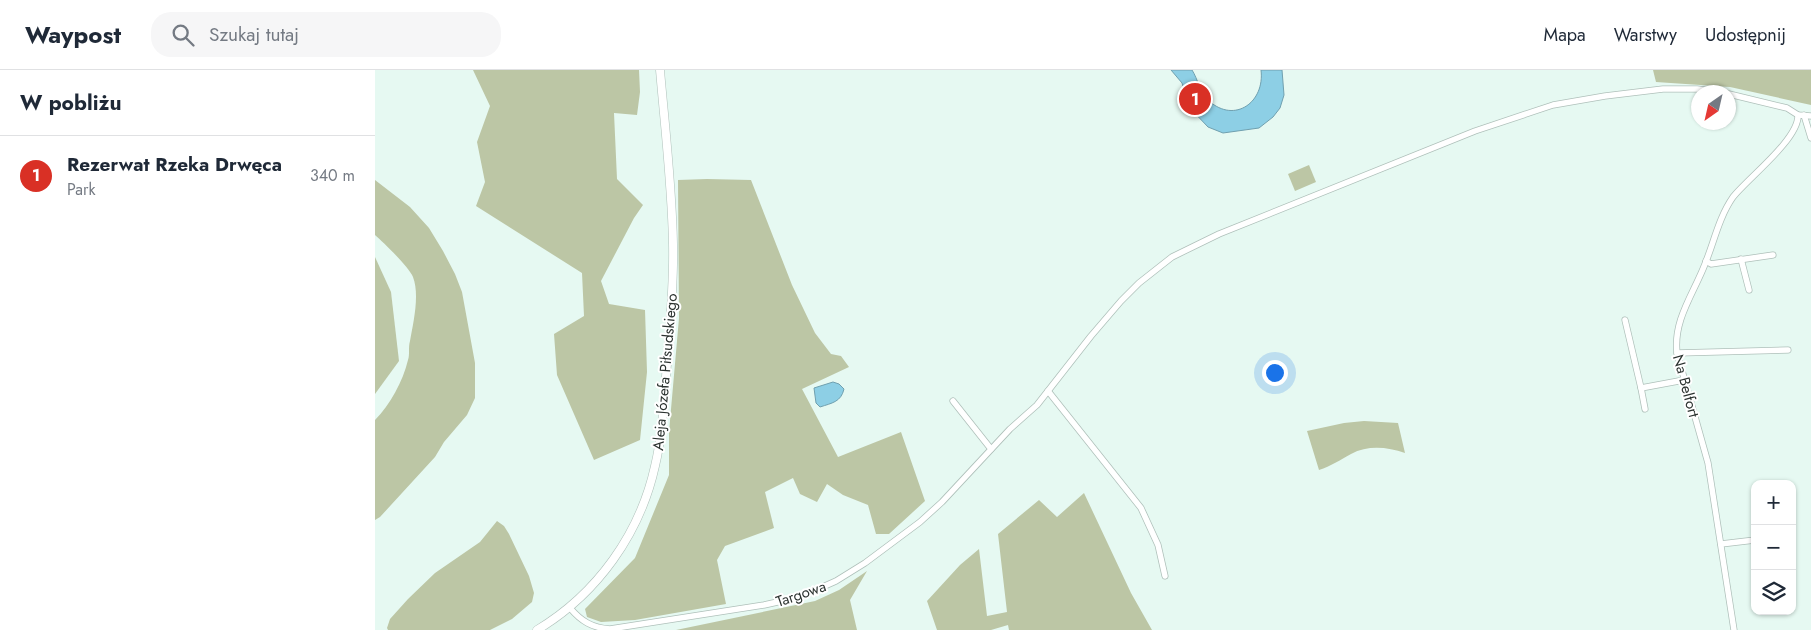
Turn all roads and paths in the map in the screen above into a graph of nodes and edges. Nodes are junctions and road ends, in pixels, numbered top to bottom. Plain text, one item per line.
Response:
1 (661, 70) edge
2 (1691, 89) edge
3 (1736, 96) edge
4 (1801, 115) junction
5 (1811, 116) edge
6 (1811, 138) edge
7 (1773, 255) dead end
8 (1741, 259) junction
9 (1706, 261) junction
10 (1749, 290) dead end
11 (1625, 320) dead end
12 (1788, 350) dead end
13 (1677, 353) junction
14 (1684, 380) junction
15 (1641, 388) junction
16 (1048, 391) junction
17 (953, 401) dead end
18 (1645, 410) dead end
19 (991, 449) junction
20 (1751, 540) edge
21 (1721, 544) junction
22 (1165, 576) dead end
23 (570, 608) junction
24 (537, 630) edge
25 (1733, 630) edge

1 - 23 main road, Aleja Józefa Piłsudskiego
2 - 16 street, Targowa
3 - 4 street
4 - 5 street
4 - 6 street
4 - 9 street, Na Belfort
7 - 8 street
8 - 9 street
8 - 10 street
9 - 13 street, Na Belfort
11 - 15 street
12 - 13 street
13 - 14 street, Na Belfort
14 - 15 street
14 - 21 street, Na Belfort
15 - 18 street
16 - 19 street, Targowa
16 - 22 street
17 - 19 street
19 - 23 street, Targowa
20 - 21 street
21 - 25 street, Na Belfort
23 - 24 main road, Aleja Józefa Piłsudskiego

